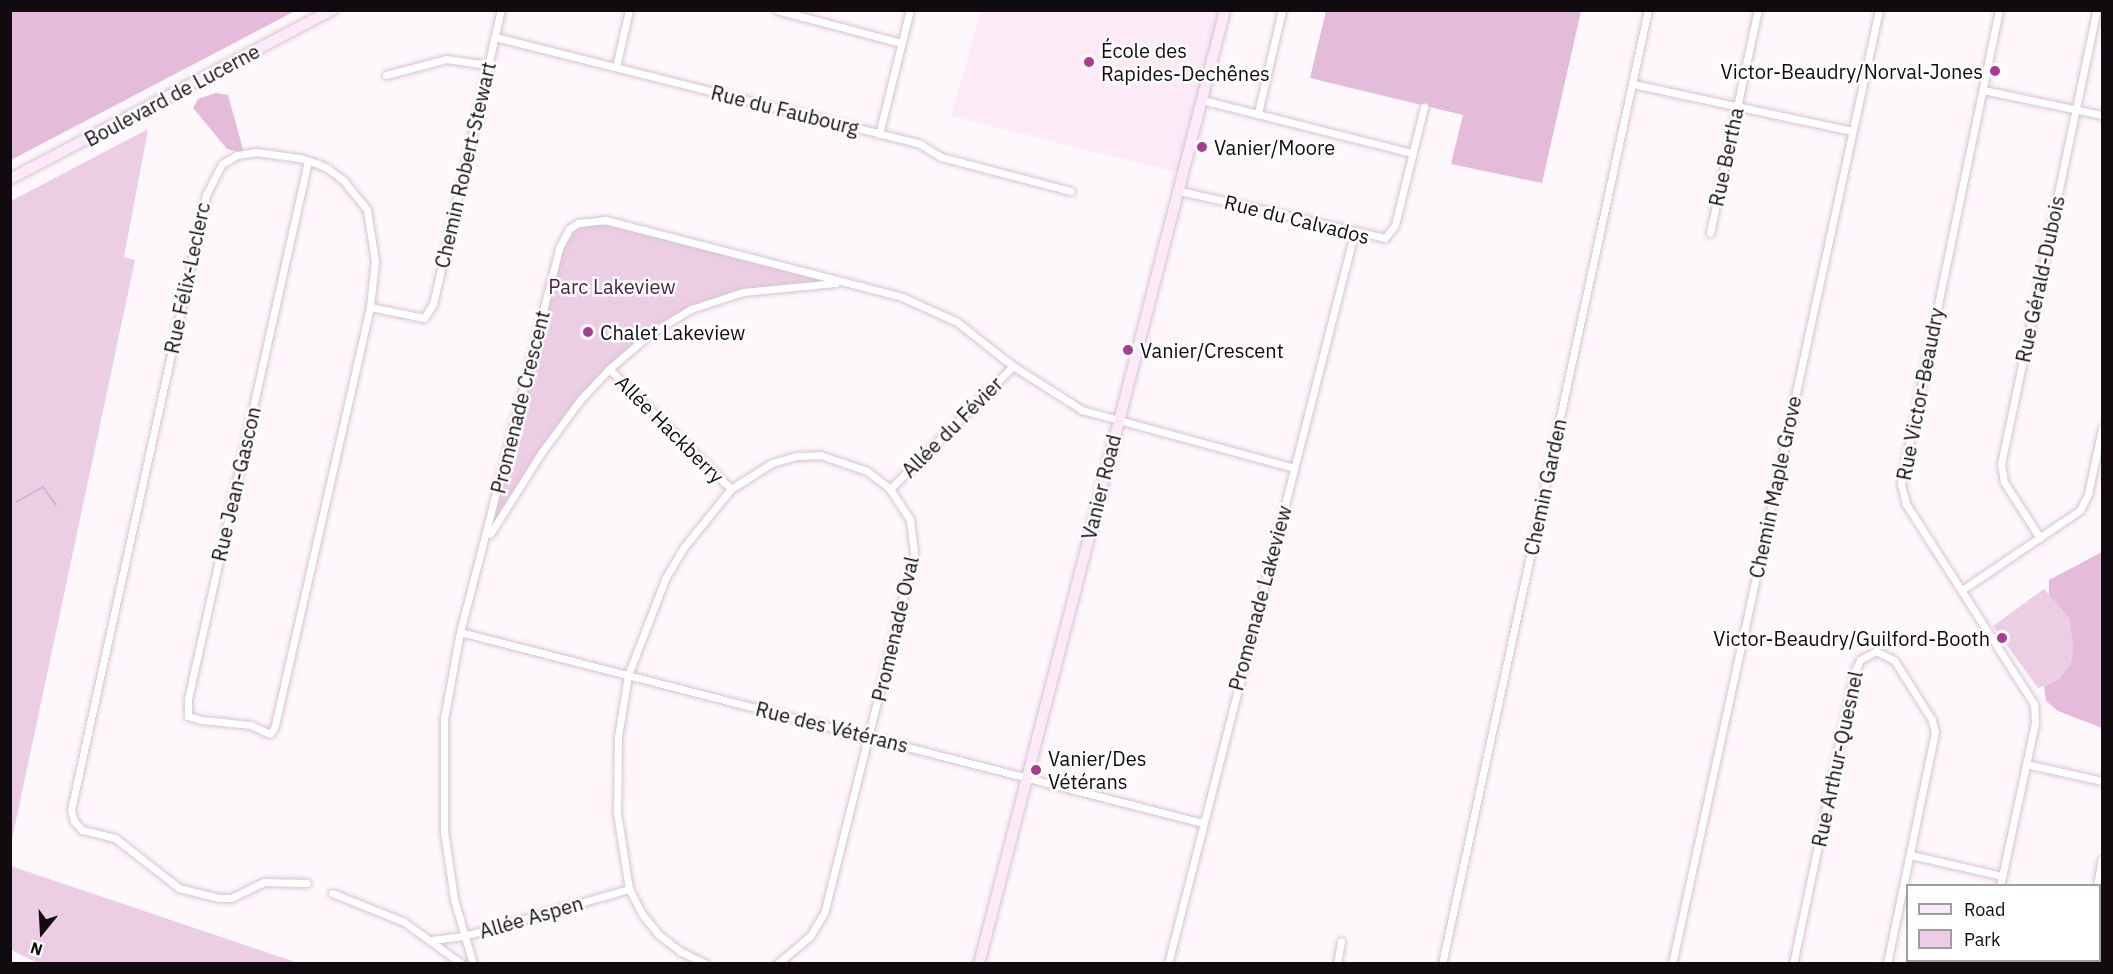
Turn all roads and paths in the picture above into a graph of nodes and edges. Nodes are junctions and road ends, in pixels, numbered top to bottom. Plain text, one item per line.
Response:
1 (332, 10) edge
2 (501, 10) edge
3 (629, 10) edge
4 (777, 10) edge
5 (910, 10) edge
6 (1225, 10) edge
7 (1282, 10) edge
8 (1648, 10) edge
9 (1758, 10) edge
10 (1878, 10) edge
11 (1999, 10) edge
12 (2097, 10) edge
13 (495, 38) junction
14 (901, 43) junction
15 (488, 65) junction
16 (616, 67) junction
17 (386, 75) dead end
18 (1633, 84) junction
19 (1983, 90) junction
20 (1202, 100) junction
21 (1737, 106) junction
22 (1424, 107) dead end
23 (2076, 109) junction
24 (1258, 113) junction
25 (2103, 115) edge
26 (1852, 130) junction
27 (879, 134) junction
28 (1412, 153) junction
29 (308, 160) junction
30 (10, 179) edge
31 (1071, 191) dead end
32 (1180, 191) junction
33 (1710, 233) dead end
34 (1354, 234) junction
35 (847, 282) junction
36 (370, 307) junction
37 (1013, 366) junction
38 (609, 369) junction
39 (1117, 423) junction
40 (2103, 428) edge
41 (1294, 468) junction
42 (731, 489) junction
43 (890, 489) junction
44 (2040, 538) junction
45 (486, 542) junction
46 (1962, 590) junction
47 (460, 632) junction
48 (628, 675) junction
49 (274, 726) joint
50 (869, 736) junction
51 (2026, 764) junction
52 (1028, 777) junction
53 (2103, 781) edge
54 (1203, 823) junction
55 (1911, 855) junction
56 (2103, 859) edge
57 (2002, 876) junction
58 (307, 883) dead end
59 (2000, 884) edge
60 (2097, 884) edge
61 (629, 889) junction
62 (332, 893) dead end
63 (464, 936) junction
64 (431, 940) junction
65 (1341, 941) dead end
66 (462, 963) edge
67 (473, 963) edge
68 (706, 963) edge
69 (777, 963) edge
70 (979, 963) edge
71 (1168, 963) edge
72 (1337, 963) edge
73 (1442, 963) edge
74 (1672, 963) edge
75 (1793, 963) edge
76 (1887, 963) edge

1 - 30 street, Boulevard de Lucerne
2 - 13 street, Chemin Robert-Stewart
3 - 16 street
4 - 14 street
5 - 14 street
6 - 20 street, Vanier Road
7 - 24 street
8 - 18 street, Chemin Garden
9 - 21 street, Rue Bertha
10 - 26 street, Chemin Maple Grove
11 - 19 street, Rue Victor-Beaudry
12 - 23 street, Rue Gérald-Dubois
13 - 15 street, Chemin Robert-Stewart
13 - 16 street, Rue du Faubourg
14 - 27 street
15 - 17 street
15 - 36 street, Chemin Robert-Stewart
16 - 27 street, Rue du Faubourg
18 - 21 street
18 - 73 street, Chemin Garden
19 - 23 street
19 - 46 street, Rue Victor-Beaudry
20 - 24 street
20 - 32 street, Vanier Road
21 - 26 street
21 - 33 street, Rue Bertha
22 - 28 street, Rue du Calvados
23 - 25 street
23 - 44 street, Rue Gérald-Dubois
24 - 28 street
26 - 74 street, Chemin Maple Grove
27 - 31 street, Rue du Faubourg
28 - 34 street, Rue du Calvados
29 - 36 street, Rue Félix-Leclerc
29 - 49 street, Rue Jean-Gascon
29 - 58 street, Rue Félix-Leclerc
32 - 34 street, Rue du Calvados
32 - 39 street, Vanier Road
34 - 41 street, Promenade Lakeview
35 - 37 street, Promenade Crescent
35 - 38 street, Promenade Crescent
35 - 45 street, Promenade Crescent
36 - 49 street, Rue Félix-Leclerc
37 - 39 street, Promenade Crescent
37 - 43 street, Allée du Févier
38 - 42 street, Allée Hackberry
38 - 45 street, Promenade Crescent
39 - 41 street, Promenade Crescent
39 - 52 street, Vanier Road
40 - 44 street
41 - 54 street, Promenade Lakeview
42 - 43 street, Promenade Oval
42 - 48 street, Promenade Oval
43 - 50 street, Promenade Oval
44 - 46 street
45 - 47 street, Promenade Crescent
46 - 51 street, Rue Victor-Beaudry
47 - 48 street, Rue des Vétérans
47 - 63 street, Promenade Crescent
48 - 50 street, Rue des Vétérans
48 - 61 street, Promenade Oval
50 - 52 street, Rue des Vétérans
50 - 69 street, Promenade Oval
51 - 53 street
51 - 57 street, Rue Victor-Beaudry
52 - 54 street, Rue des Vétérans
52 - 70 street, Vanier Road
54 - 71 street, Promenade Lakeview
55 - 57 street
55 - 75 street, Rue Arthur-Quesnel
55 - 76 street, Rue Arthur-Quesnel
56 - 60 street
57 - 59 street, Rue Victor-Beaudry
61 - 63 street, Allée Aspen
61 - 68 street, Promenade Oval
62 - 64 street
63 - 64 street, Allée Aspen
63 - 67 street, Promenade Crescent
64 - 66 street
65 - 72 street

